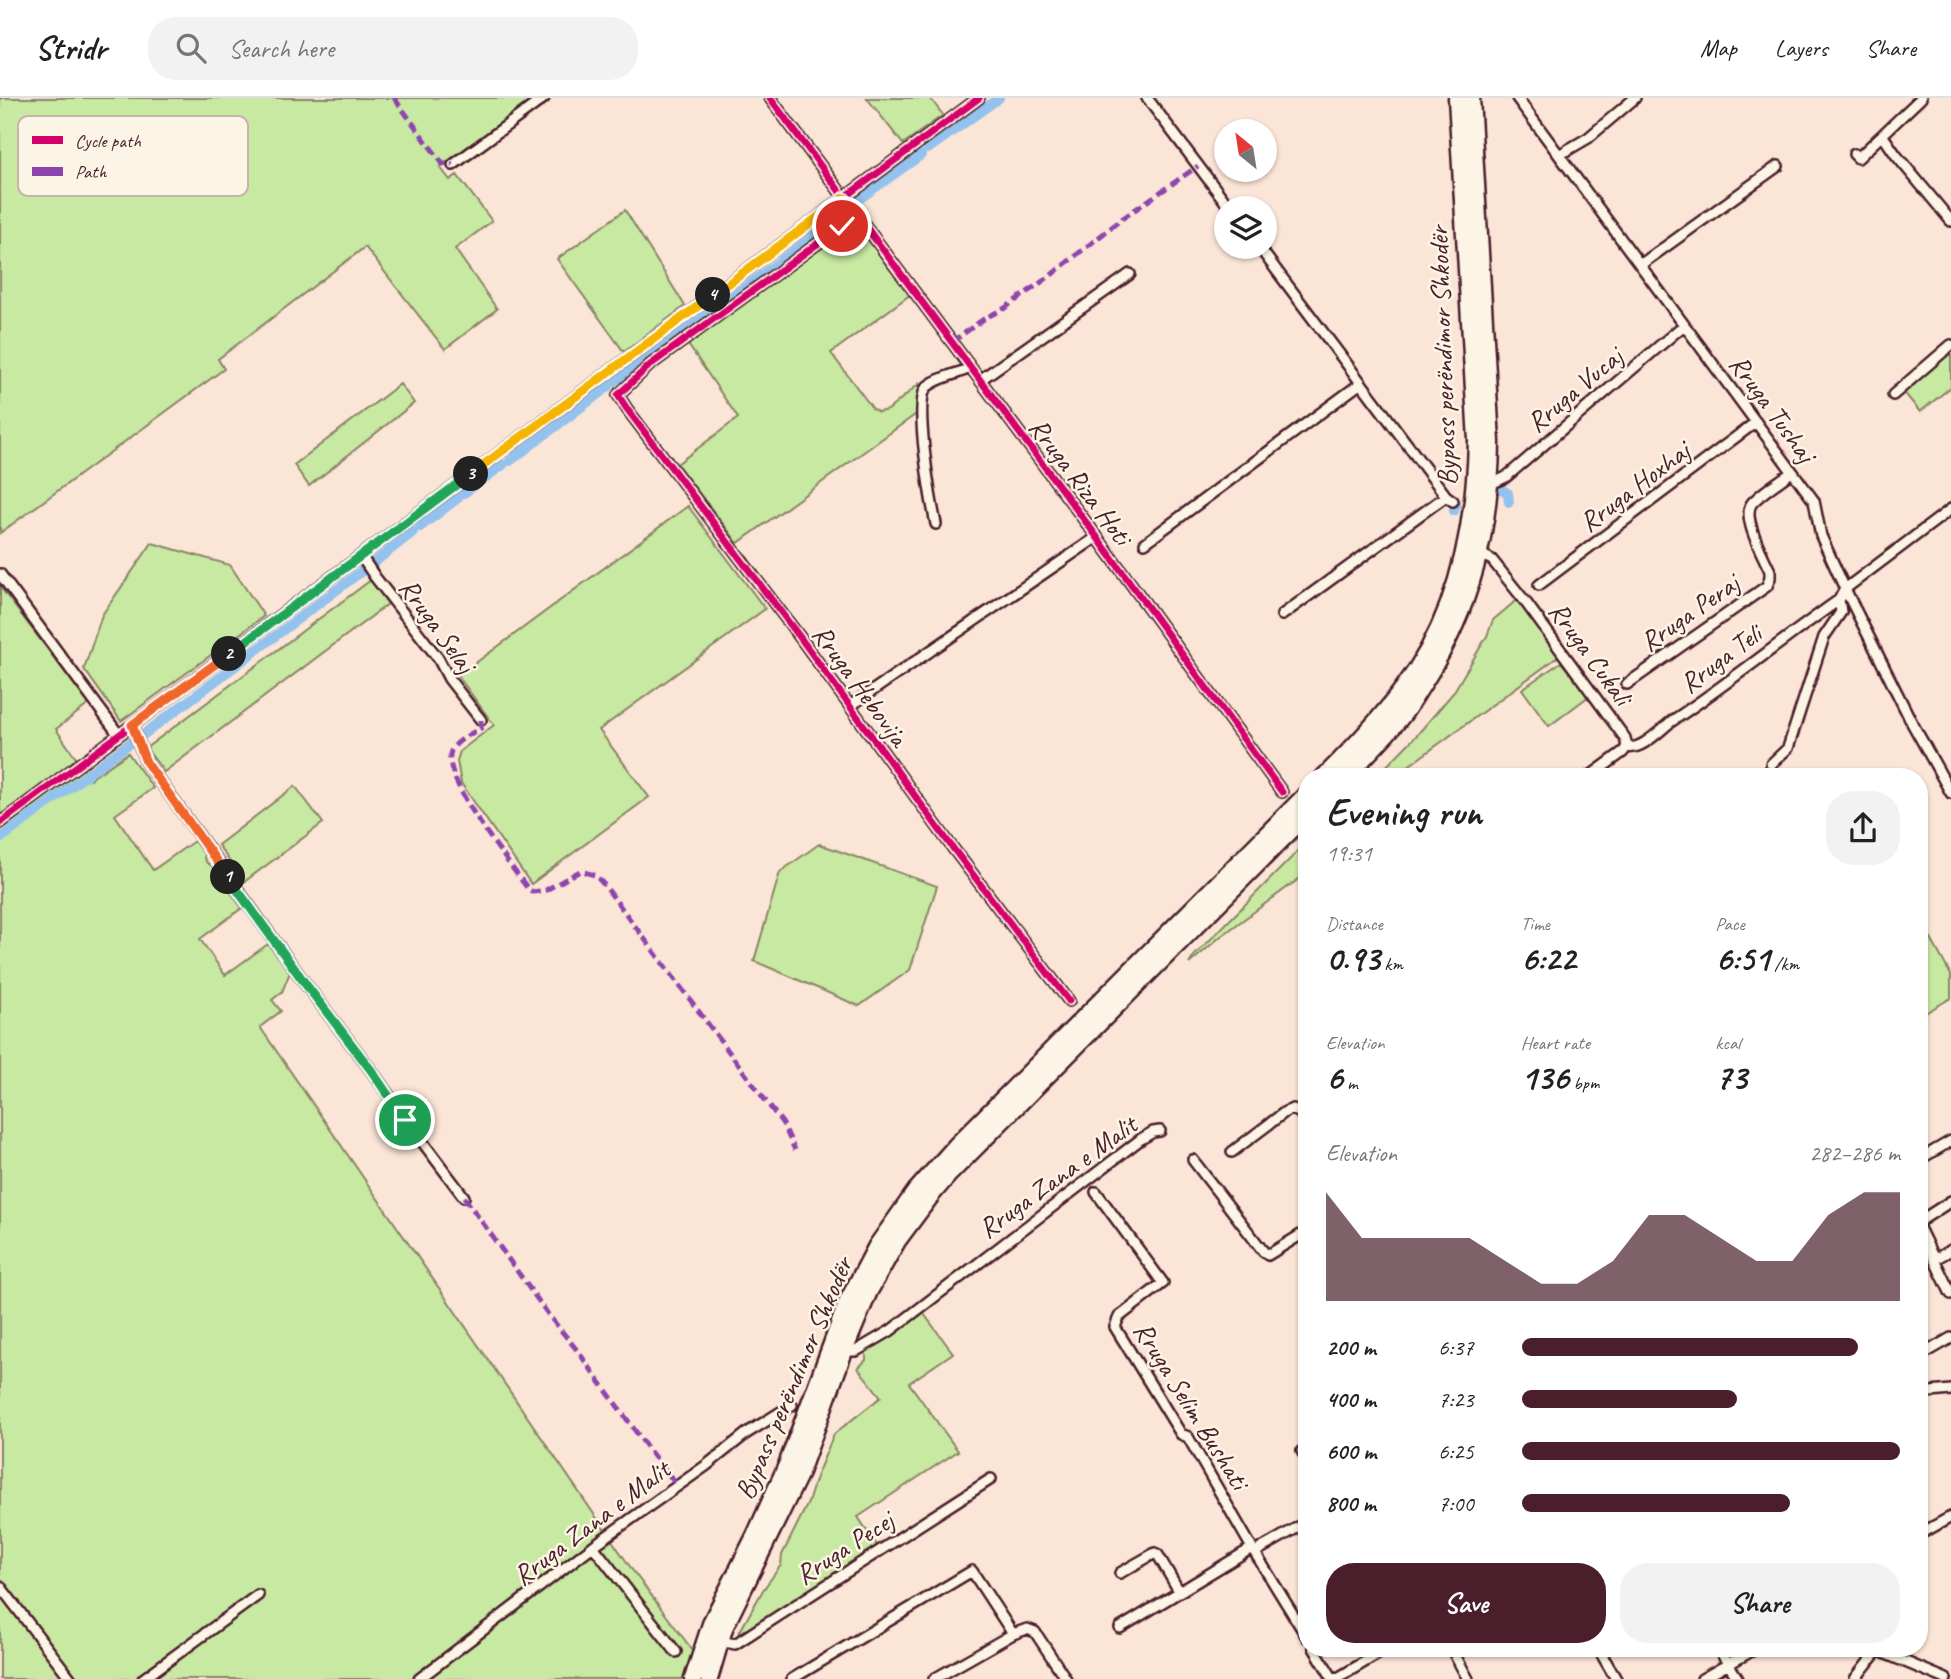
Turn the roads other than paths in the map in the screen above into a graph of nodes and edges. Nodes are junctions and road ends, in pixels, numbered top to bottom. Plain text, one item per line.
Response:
1 (544, 98) edge
2 (770, 98) edge
3 (979, 98) edge
4 (1147, 98) edge
5 (1457, 98) edge
6 (1471, 98) edge
7 (1517, 98) edge
8 (1635, 98) edge
9 (1921, 98) edge
10 (1883, 135) junction
11 (1854, 154) dead end
12 (1559, 155) junction
13 (453, 165) dead end
14 (1778, 166) dead end
15 (1221, 196) edge
16 (844, 198) junction
17 (856, 214) junction
18 (1951, 221) edge
19 (1268, 259) edge
20 (1640, 265) junction
21 (1130, 274) dead end
22 (1684, 325) junction
23 (1951, 345) edge
24 (971, 368) junction
25 (980, 380) junction
26 (1361, 383) junction
27 (1893, 395) dead end
28 (1756, 422) junction
29 (1793, 472) junction
30 (1491, 484) junction
31 (1951, 509) edge
32 (936, 524) dead end
33 (1097, 537) junction
34 (1145, 543) dead end
35 (1479, 553) junction
36 (361, 556) junction
37 (0, 574) edge
38 (1539, 585) dead end
39 (1845, 589) junction
40 (1839, 600) junction
41 (1282, 615) dead end
42 (1627, 684) dead end
43 (850, 706) junction
44 (481, 720) dead end
45 (132, 725) junction
46 (119, 735) junction
47 (1628, 747) junction
48 (1771, 764) dead end
49 (1333, 768) edge
50 (1354, 768) edge
51 (1601, 768) edge
52 (1282, 792) dead end
53 (1951, 793) edge
54 (1298, 803) edge
55 (0, 823) edge
56 (1298, 823) edge
57 (1069, 1001) dead end
58 (1298, 1112) edge
59 (1160, 1131) dead end
60 (1951, 1141) edge
61 (1232, 1152) dead end
62 (1928, 1155) edge
63 (1193, 1160) dead end
64 (1096, 1192) dead end
65 (464, 1197) dead end
66 (1951, 1201) edge
67 (1928, 1216) edge
68 (1298, 1237) edge
69 (1928, 1245) edge
70 (1951, 1250) edge
71 (1935, 1259) junction
72 (1951, 1294) edge
73 (1951, 1338) edge
74 (844, 1351) junction
75 (1928, 1351) edge
76 (1951, 1390) edge
77 (1928, 1392) edge
78 (792, 1405) dead end
79 (991, 1479) dead end
80 (1951, 1517) edge
81 (1298, 1527) edge
82 (1928, 1530) edge
83 (593, 1546) junction
84 (1254, 1550) junction
85 (1120, 1573) dead end
86 (0, 1586) edge
87 (1179, 1591) junction
88 (258, 1595) dead end
89 (1298, 1622) edge
90 (1120, 1628) dead end
91 (1013, 1633) junction
92 (720, 1641) junction
93 (676, 1653) dead end
94 (1320, 1657) edge
95 (1372, 1657) edge
96 (1456, 1657) edge
97 (1603, 1657) edge
98 (1724, 1657) edge
99 (1741, 1657) edge
100 (1870, 1657) edge
101 (1892, 1657) edge
102 (1729, 1664) junction
103 (71, 1679) edge
104 (144, 1679) edge
105 (419, 1679) edge
106 (693, 1679) edge
107 (709, 1679) edge
108 (792, 1679) edge
109 (934, 1679) edge
110 (1066, 1679) edge
111 (1334, 1679) edge
112 (1468, 1679) edge
113 (1615, 1679) edge
114 (1702, 1679) edge
115 (1738, 1679) edge
116 (1855, 1679) edge
117 (1946, 1679) edge

1 - 13 street
2 - 16 street, Rruga Riza Hoti
3 - 16 street
4 - 15 street
5 - 49 highway, Bypass perëndimor Shkodër
6 - 30 highway, Bypass perëndimor Shkodër
7 - 12 street, Rruga Tushaj
8 - 12 street
9 - 10 street
10 - 11 street
10 - 18 street
12 - 20 street, Rruga Tushaj
14 - 20 street
16 - 17 street, Rruga Riza Hoti
16 - 36 street
17 - 24 street, Rruga Riza Hoti
17 - 43 street, Rruga Hebovija
19 - 26 street
20 - 22 street, Rruga Tushaj
21 - 25 street
22 - 28 street, Rruga Tushaj
22 - 30 street, Rruga Vucaj
23 - 27 street
24 - 25 street, Rruga Riza Hoti
24 - 32 street
25 - 33 street, Rruga Riza Hoti
26 - 34 street
26 - 41 street
28 - 29 street, Rruga Tushaj
28 - 38 street, Rruga Hoxhaj
29 - 39 street, Rruga Tushaj
29 - 42 street, Rruga Peraj
30 - 35 highway, Bypass perëndimor Shkodër
31 - 39 street, Rruga Teli
33 - 43 street, Rruga Hebovija
33 - 52 street, Rruga Riza Hoti
35 - 47 street, Rruga Cukali
35 - 50 highway, Bypass perëndimor Shkodër
36 - 44 street, Rruga Selaj
36 - 45 street
37 - 46 street
39 - 40 street, Rruga Teli
39 - 53 street, Rruga Tushaj
40 - 47 street, Rruga Teli
40 - 48 street, Rruga Teli
43 - 57 street, Rruga Hebovija
45 - 46 street
45 - 65 street
46 - 55 street
47 - 51 street, Rruga Cukali
54 - 106 highway, Bypass perëndimor Shkodër
56 - 74 highway, Bypass perëndimor Shkodër
58 - 61 street
59 - 74 street, Rruga Zana e Malit
60 - 62 street
63 - 68 street
64 - 84 street, Rruga Selim Bushati
66 - 67 street
69 - 71 street
70 - 71 street
71 - 72 street
73 - 75 street
74 - 92 highway, Bypass perëndimor Shkodër
76 - 77 street
78 - 83 street, Rruga Zana e Malit
79 - 92 street, Rruga Pecej
80 - 82 street
81 - 84 street
83 - 93 street
83 - 105 street, Rruga Zana e Malit
84 - 87 street
84 - 89 street, Rruga Selim Bushati
85 - 87 street
86 - 103 street
87 - 90 street
88 - 104 street
91 - 108 street
91 - 109 street
91 - 110 street
92 - 107 highway, Bypass perëndimor Shkodër
94 - 111 street
95 - 111 street
96 - 112 street
97 - 113 street
98 - 102 street
99 - 102 street
100 - 116 street
101 - 117 street
102 - 114 street
102 - 115 street

